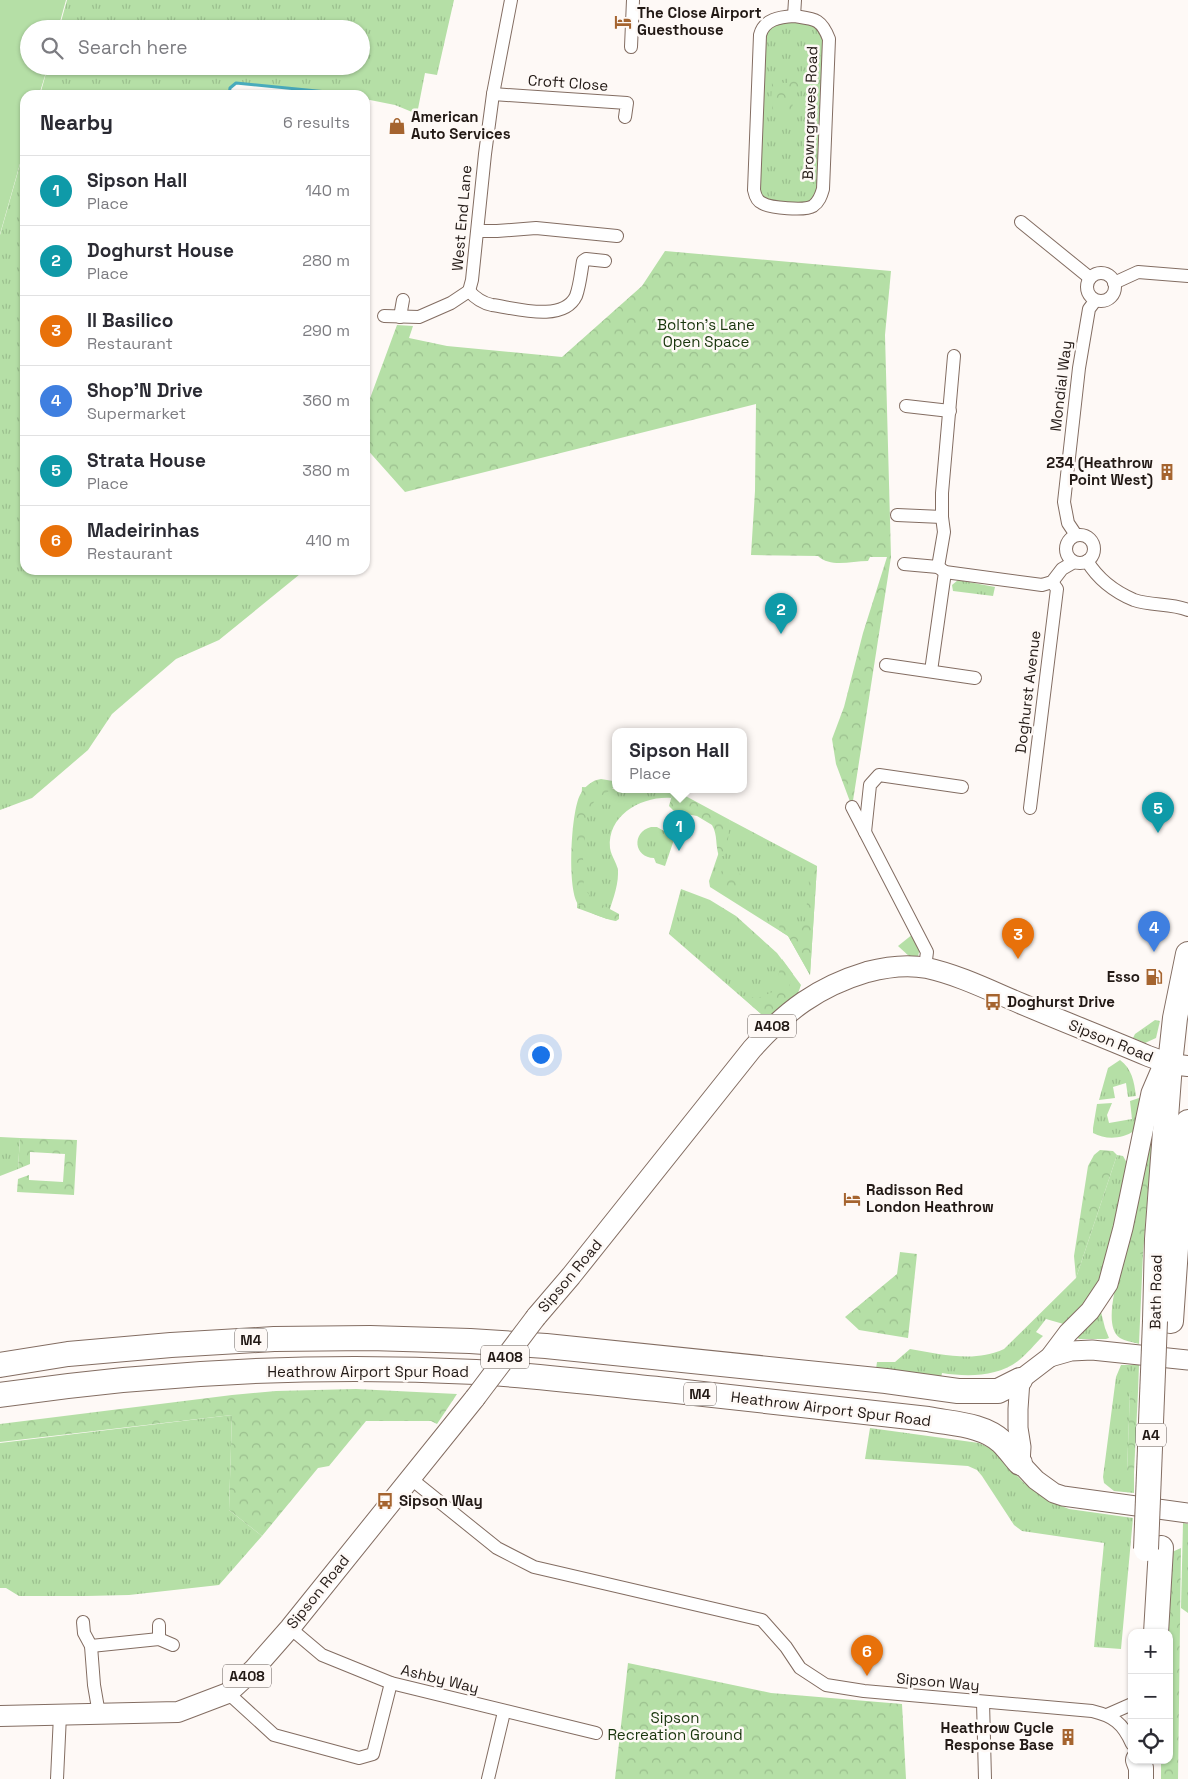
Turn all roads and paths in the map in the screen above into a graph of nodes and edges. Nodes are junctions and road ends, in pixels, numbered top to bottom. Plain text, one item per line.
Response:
1 (511, 0) edge
2 (633, 0) edge
3 (795, 0) edge
4 (794, 16) junction
5 (631, 46) dead end
6 (493, 94) junction
7 (625, 117) dead end
8 (1021, 222) dead end
9 (478, 231) junction
10 (617, 236) dead end
11 (605, 261) dead end
12 (1188, 276) edge
13 (1090, 278) junction
14 (1114, 283) junction
15 (469, 291) junction
16 (403, 300) dead end
17 (1095, 301) junction
18 (384, 316) dead end
19 (400, 317) junction
20 (954, 356) dead end
21 (906, 406) dead end
22 (950, 411) junction
23 (896, 515) dead end
24 (942, 517) junction
25 (1076, 535) junction
26 (1081, 562) junction
27 (904, 564) dead end
28 (942, 569) junction
29 (1052, 582) junction
30 (1185, 607) edge
31 (886, 665) dead end
32 (931, 670) junction
33 (975, 678) dead end
34 (962, 787) dead end
35 (852, 807) dead end
36 (1030, 808) dead end
37 (864, 832) junction
38 (1188, 954) edge
39 (925, 967) junction
40 (1179, 1065) edge
41 (1188, 1122) edge
42 (1163, 1321) junction
43 (1050, 1356) junction
44 (1188, 1360) edge
45 (0, 1365) edge
46 (1020, 1380) junction
47 (0, 1395) edge
48 (1020, 1462) junction
49 (410, 1478) junction
50 (1188, 1513) edge
51 (1153, 1549) junction
52 (83, 1622) dead end
53 (159, 1625) dead end
54 (290, 1628) junction
55 (1143, 1629) edge
56 (1156, 1629) edge
57 (159, 1639) junction
58 (173, 1645) dead end
59 (91, 1646) junction
60 (391, 1683) junction
61 (228, 1693) junction
62 (983, 1702) junction
63 (1128, 1706) edge
64 (504, 1712) junction
65 (99, 1714) junction
66 (60, 1715) junction
67 (1107, 1715) junction
68 (0, 1716) edge
69 (596, 1733) dead end
70 (1128, 1736) edge
71 (57, 1779) edge
72 (488, 1779) edge
73 (985, 1779) edge

1 - 6 street, West End Lane
2 - 5 street
3 - 4 street
4 - 4 street, Browngraves Road
6 - 7 street, Croft Close
6 - 9 street, West End Lane
8 - 13 street
9 - 10 street
9 - 15 street, West End Lane
11 - 15 street
12 - 14 street
13 - 14 street
13 - 17 street
14 - 17 street
15 - 19 street
16 - 19 street
17 - 25 street, Mondial Way
18 - 19 street
20 - 22 street
21 - 22 street
22 - 24 street
23 - 24 street
24 - 28 street
25 - 26 street
25 - 26 street
26 - 29 street
26 - 30 street
27 - 28 street
28 - 29 street
28 - 32 street
29 - 36 street, Doghurst Avenue
31 - 32 street
32 - 33 street
34 - 37 street
35 - 37 street
37 - 39 street
38 - 40 highway, Bath Road / A4
39 - 40 main road, Sipson Road / A408
39 - 49 main road, Sipson Road / A408, bridge
40 - 42 highway, Bath Road / A4
40 - 43 street
41 - 42 highway, Bath Road / A4
42 - 51 highway, Bath Road / A4, bridge
43 - 44 street
43 - 46 street
45 - 46 highway, Heathrow Airport Spur Road / M4
46 - 48 street
47 - 48 highway, Heathrow Airport Spur Road / M4
48 - 50 street
49 - 54 main road, Sipson Road / A408
49 - 62 street, Sipson Way
51 - 55 highway, Bath Road / A4
51 - 56 highway, Bath Road / A4
52 - 59 street
53 - 57 street
54 - 60 street, Ashby Way
54 - 61 main road, Sipson Road / A408
57 - 58 street
57 - 59 street
59 - 65 street
60 - 61 street
60 - 64 street, Ashby Way
61 - 65 main road, Sipson Road / A408
62 - 67 street, Sipson Way
62 - 73 street
63 - 67 street
64 - 69 street, Ashby Way
64 - 72 street
65 - 66 main road, Sipson Road / A408
66 - 68 main road, Sipson Road / A408
66 - 71 street
67 - 70 street, Sipson Way

